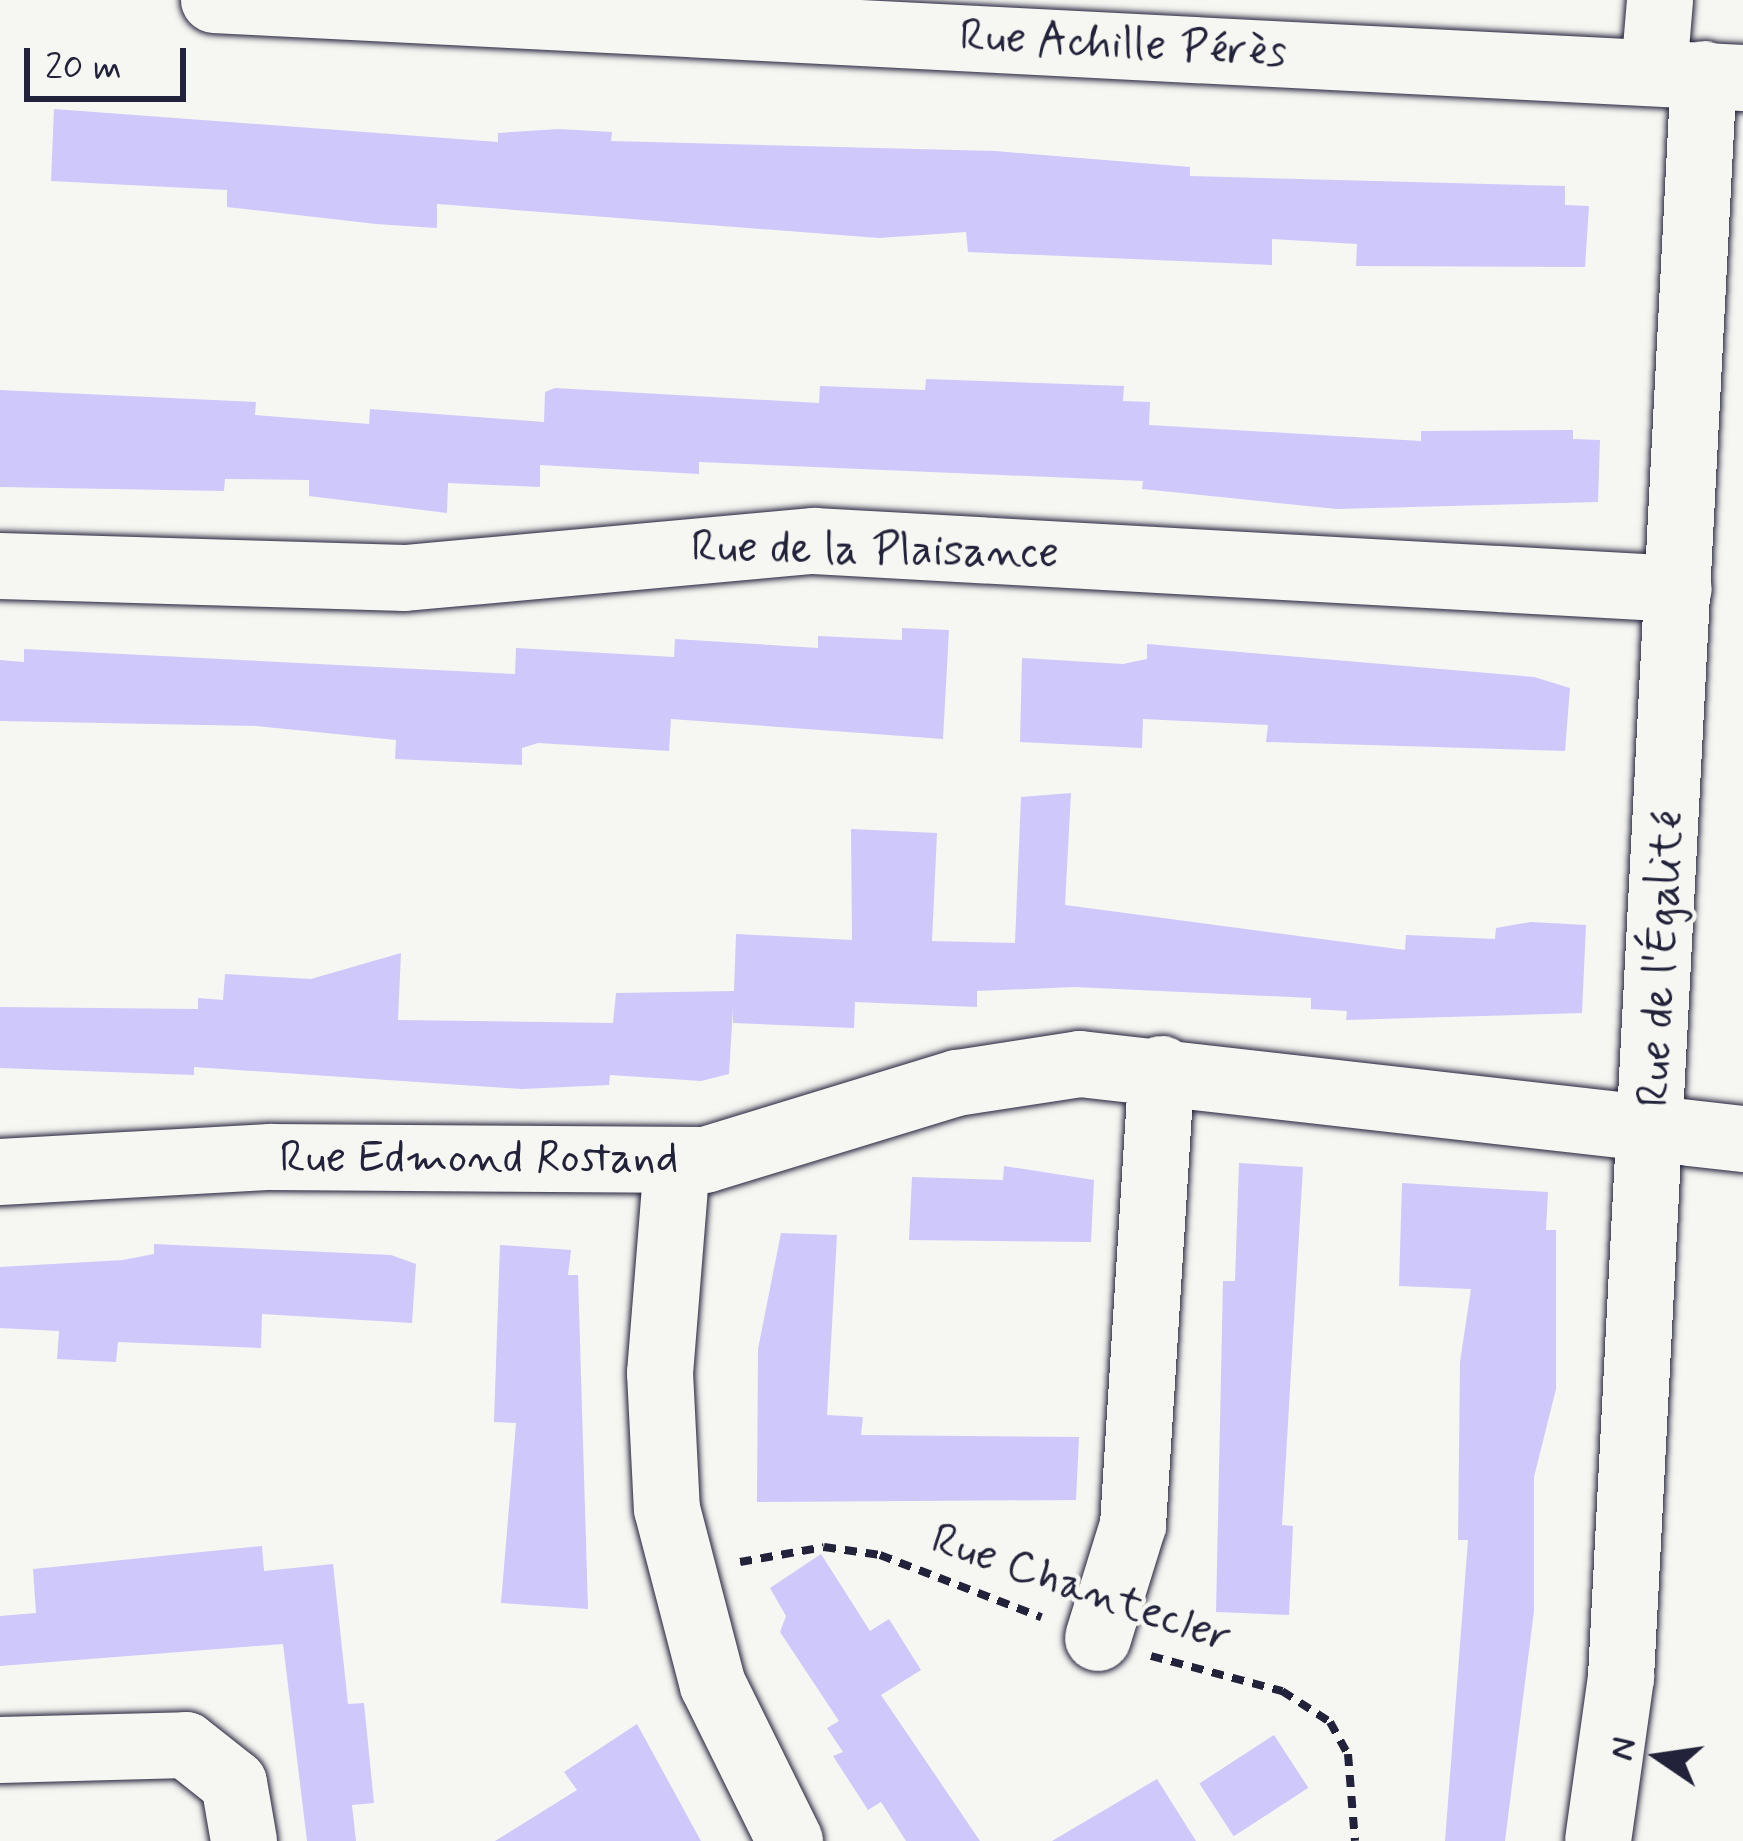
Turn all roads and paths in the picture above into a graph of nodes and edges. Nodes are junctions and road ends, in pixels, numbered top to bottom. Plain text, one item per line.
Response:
1 (214, 0) edge
2 (1660, 0) edge
3 (759, 15) edge
4 (1700, 75) edge
5 (0, 566) edge
6 (1678, 589) junction
7 (1162, 1069) junction
8 (1654, 1129) junction
9 (1743, 1139) edge
10 (676, 1162) junction
11 (0, 1172) edge
12 (680, 1578) junction
13 (1098, 1638) junction
14 (0, 1750) edge
15 (244, 1841) edge
16 (790, 1841) edge
17 (1355, 1841) edge
18 (1598, 1841) edge

1 - 3 street, Rue Achille Pérès
2 - 4 street, Rue de l'Égalité
3 - 4 street, Rue Achille Pérès
4 - 6 street, Rue de l'Égalité
5 - 6 street, Rue de la Plaisance
6 - 8 street, Rue de l'Égalité
7 - 8 street, Rue Edmond Rostand
7 - 10 street, Rue Edmond Rostand
7 - 13 street
8 - 9 street, Rue Edmond Rostand
8 - 18 street, Rue de l'Égalité
10 - 11 street, Rue Edmond Rostand
10 - 12 street
12 - 13 path, Rue Chantecler
12 - 16 street
13 - 17 path, Rue Chantecler
14 - 15 street

